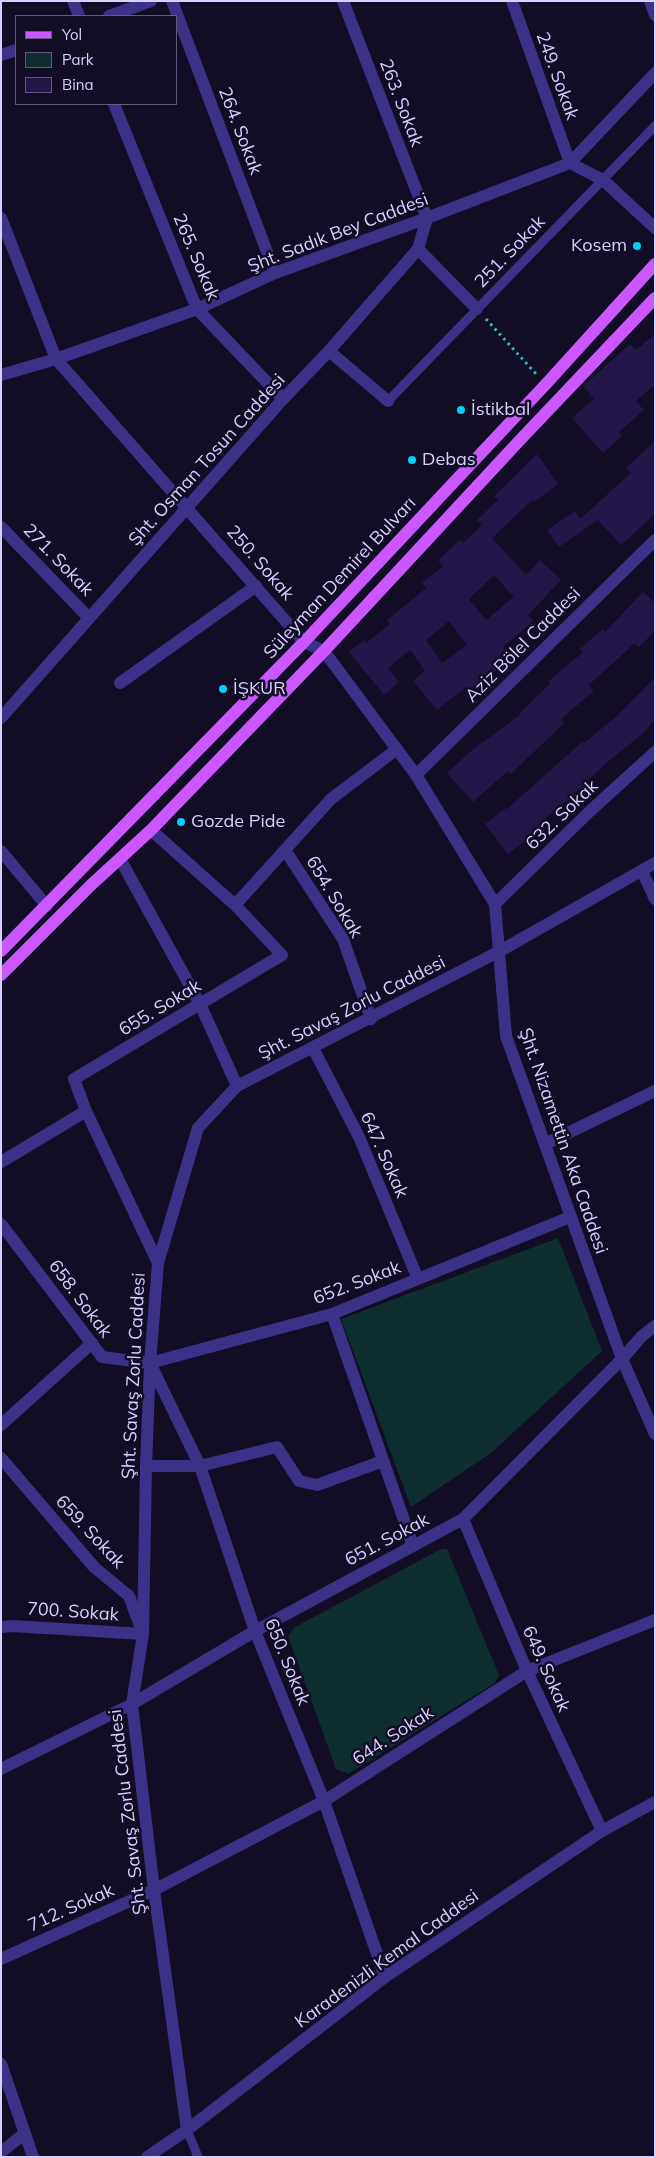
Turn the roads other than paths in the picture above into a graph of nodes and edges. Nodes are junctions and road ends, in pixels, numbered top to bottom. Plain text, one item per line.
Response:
1 (73, 1) edge
2 (151, 1) edge
3 (172, 1) edge
4 (342, 1) edge
5 (512, 1) edge
6 (650, 1) edge
7 (79, 15) edge
8 (112, 15) edge
9 (177, 15) edge
10 (655, 15) edge
11 (178, 17) edge
12 (15, 50) edge
13 (1, 55) edge
14 (655, 73) edge
15 (114, 105) edge
16 (655, 126) edge
17 (570, 163) junction
18 (603, 180) junction
19 (1, 218) edge
20 (427, 218) junction
21 (655, 228) edge
22 (418, 249) junction
23 (655, 264) edge
24 (275, 273) junction
25 (655, 298) edge
26 (196, 309) junction
27 (477, 309) junction
28 (330, 351) junction
29 (56, 359) junction
30 (1, 375) edge
31 (283, 399) junction
32 (388, 401) joint
33 (189, 508) junction
34 (1, 527) edge
35 (655, 540) edge
36 (256, 586) junction
37 (89, 618) junction
38 (304, 642) junction
39 (324, 651) junction
40 (120, 683) dead end
41 (1, 718) edge
42 (396, 749) junction
43 (655, 752) edge
44 (416, 775) junction
45 (151, 830) junction
46 (285, 850) junction
47 (1, 851) edge
48 (120, 859) junction
49 (655, 863) edge
50 (642, 871) junction
51 (655, 899) edge
52 (495, 904) junction
53 (235, 905) junction
54 (47, 906) junction
55 (1, 951) edge
56 (500, 952) junction
57 (1, 975) edge
58 (200, 1004) junction
59 (371, 1019) junction
60 (313, 1048) junction
61 (237, 1086) junction
62 (655, 1091) edge
63 (86, 1111) junction
64 (544, 1144) junction
65 (1, 1162) edge
66 (570, 1217) junction
67 (1, 1224) edge
68 (158, 1263) junction
69 (418, 1279) junction
70 (332, 1314) junction
71 (655, 1326) edge
72 (92, 1343) junction
73 (622, 1359) junction
74 (150, 1362) junction
75 (1, 1425) edge
76 (655, 1434) edge
77 (1, 1458) edge
78 (384, 1461) junction
79 (146, 1466) junction
80 (200, 1466) junction
81 (463, 1519) junction
82 (413, 1546) junction
83 (655, 1620) edge
84 (1, 1627) edge
85 (254, 1631) junction
86 (143, 1634) junction
87 (527, 1671) junction
88 (132, 1704) junction
89 (1, 1769) edge
90 (324, 1801) junction
91 (655, 1802) edge
92 (602, 1832) junction
93 (154, 1890) junction
94 (1, 1958) edge
95 (385, 1977) junction
96 (1, 2064) edge
97 (187, 2130) junction
98 (24, 2134) junction
99 (1, 2152) edge
100 (33, 2157) edge
101 (147, 2157) edge
102 (198, 2157) edge

1 - 7 street
2 - 8 street
3 - 9 street, 264. Sokak
4 - 20 street, 263. Sokak
5 - 17 street, 249. Sokak
6 - 10 street
11 - 24 street, 264. Sokak
12 - 13 street
14 - 17 street, Şht. Sadık Bey Caddesi
15 - 26 street, 265. Sokak
16 - 18 lane, 251. Sokak
17 - 18 street
17 - 20 street, Şht. Sadık Bey Caddesi
18 - 21 street
18 - 27 lane, 251. Sokak
19 - 29 street
20 - 22 street, Şht. Osman Tosun Caddesi
20 - 24 street, Şht. Sadık Bey Caddesi
22 - 27 street
22 - 28 street, Şht. Osman Tosun Caddesi
23 - 38 main road, Süleyman Demirel Bulvarı
24 - 26 street, Şht. Sadık Bey Caddesi
25 - 39 main road
26 - 29 street, Şht. Sadık Bey Caddesi
26 - 31 street, 265. Sokak
27 - 32 lane, 251. Sokak
28 - 31 street, Şht. Osman Tosun Caddesi
28 - 32 street
29 - 30 street, Şht. Sadık Bey Caddesi
29 - 33 street, 250. Sokak
31 - 33 street, Şht. Osman Tosun Caddesi
33 - 36 street, 250. Sokak
33 - 37 street, Şht. Osman Tosun Caddesi
34 - 37 street, 271. Sokak
35 - 44 street, Aziz Bölel Caddesi
36 - 38 street, 250. Sokak
36 - 40 street
37 - 41 street, Şht. Osman Tosun Caddesi
38 - 39 street, Şht. Nizamettin Aka Caddesi
38 - 54 main road, Süleyman Demirel Bulvarı
39 - 42 street, Şht. Nizamettin Aka Caddesi
39 - 45 main road
42 - 44 street, Şht. Nizamettin Aka Caddesi
42 - 46 street
43 - 52 street, 632. Sokak
44 - 52 street, Şht. Nizamettin Aka Caddesi
45 - 48 main road
45 - 53 street, 655. Sokak
46 - 53 street
46 - 59 street, 654. Sokak
47 - 54 street
48 - 57 main road
48 - 58 street
49 - 50 street, Şht. Savaş Zorlu Caddesi
50 - 51 street
50 - 56 street, Şht. Savaş Zorlu Caddesi
52 - 56 street, Şht. Nizamettin Aka Caddesi
53 - 58 street, 655. Sokak
54 - 55 main road, Süleyman Demirel Bulvarı
56 - 59 street, Şht. Savaş Zorlu Caddesi
56 - 64 street, Şht. Nizamettin Aka Caddesi
58 - 61 street
58 - 63 street, 655. Sokak
59 - 60 street, Şht. Savaş Zorlu Caddesi
60 - 61 street, Şht. Savaş Zorlu Caddesi
60 - 69 street, 647. Sokak
61 - 68 street, Şht. Savaş Zorlu Caddesi
62 - 64 street
63 - 65 street
63 - 68 street, 655. Sokak
64 - 66 street, Şht. Nizamettin Aka Caddesi
66 - 69 street, 652. Sokak
66 - 73 street, Şht. Nizamettin Aka Caddesi
67 - 72 street, 658. Sokak
68 - 74 street, Şht. Savaş Zorlu Caddesi
69 - 70 street, 652. Sokak
70 - 74 street, 652. Sokak
70 - 78 street
71 - 73 street, 651. Sokak
72 - 74 street, 658. Sokak
72 - 75 street
73 - 76 street, Şht. Nizamettin Aka Caddesi
73 - 81 street, 651. Sokak
74 - 79 street, Şht. Savaş Zorlu Caddesi
74 - 80 street, 650. Sokak
77 - 86 street, 659. Sokak
78 - 80 street
78 - 82 street
79 - 80 street
79 - 86 street, Şht. Savaş Zorlu Caddesi
80 - 85 street, 650. Sokak
81 - 82 street, 651. Sokak
81 - 87 street, 649. Sokak
82 - 85 street, 651. Sokak
83 - 87 street, 644. Sokak
84 - 86 street, 700. Sokak
85 - 88 street, 651. Sokak
85 - 90 street, 650. Sokak
86 - 88 street, Şht. Savaş Zorlu Caddesi
87 - 90 street, 644. Sokak
87 - 92 street, 649. Sokak
88 - 89 street, 651. Sokak
88 - 93 street, Şht. Savaş Zorlu Caddesi
90 - 93 street, 644. Sokak
90 - 95 street, 650. Sokak
91 - 92 street, Karadenizli Kemal Caddesi
92 - 95 street, Karadenizli Kemal Caddesi
93 - 94 street, 712. Sokak
93 - 97 street, Şht. Savaş Zorlu Caddesi
95 - 97 street, Karadenizli Kemal Caddesi
96 - 98 street
97 - 101 street, Karadenizli Kemal Caddesi
97 - 102 lane, Şht. Savaş Zorlu Caddesi
98 - 99 street
98 - 100 street

